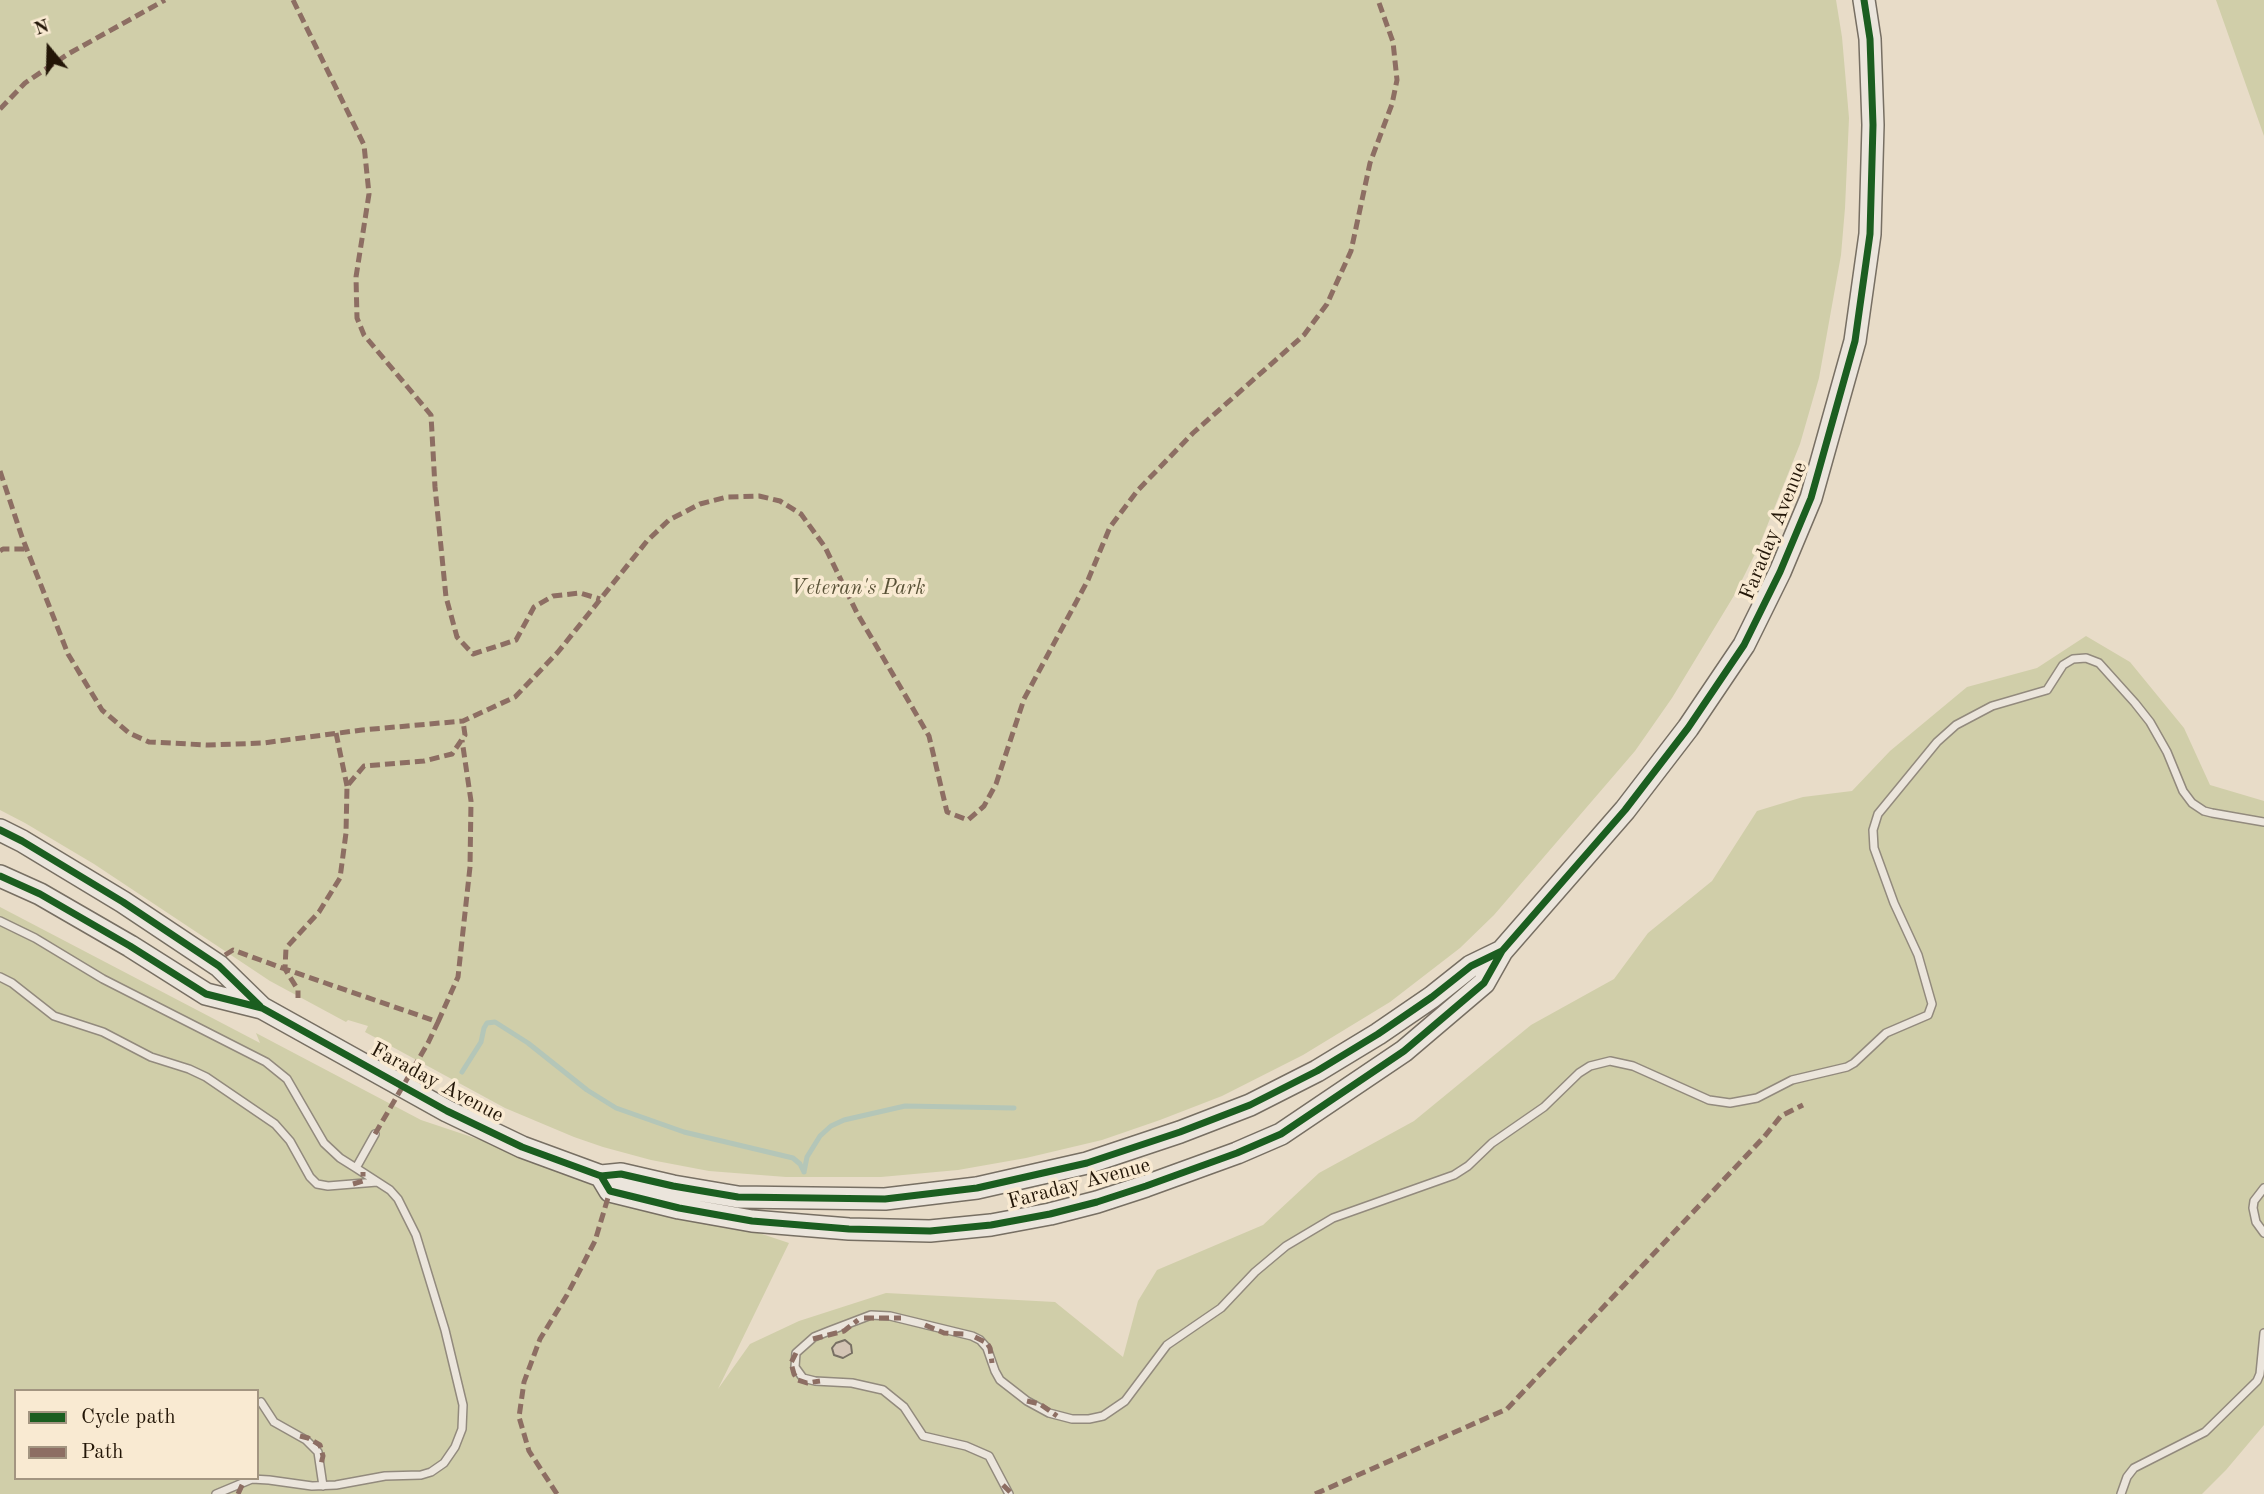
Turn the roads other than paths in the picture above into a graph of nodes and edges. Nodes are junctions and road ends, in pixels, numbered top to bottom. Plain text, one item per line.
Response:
1 (1864, 0) edge
2 (2264, 822) edge
3 (0, 830) edge
4 (0, 876) edge
5 (0, 922) edge
6 (1502, 951) junction
7 (0, 977) edge
8 (262, 1008) junction
9 (375, 1134) dead end
10 (356, 1168) junction
11 (601, 1176) junction
12 (378, 1182) junction
13 (2264, 1188) edge
14 (2264, 1233) edge
15 (2264, 1334) edge
16 (261, 1402) dead end
17 (249, 1480) edge
18 (259, 1480) edge
19 (323, 1486) junction
20 (216, 1494) edge
21 (1009, 1494) edge
22 (2121, 1494) edge

1 - 6 main road, Faraday Avenue
2 - 21 lane
3 - 8 main road, Faraday Avenue
4 - 8 main road, Faraday Avenue
5 - 10 lane
6 - 11 main road, Faraday Avenue
6 - 11 main road, Faraday Avenue
7 - 12 lane
8 - 11 main road, Faraday Avenue
9 - 10 lane
10 - 12 lane
12 - 19 lane
13 - 14 lane
15 - 22 lane
16 - 19 lane
17 - 20 lane
18 - 19 lane

